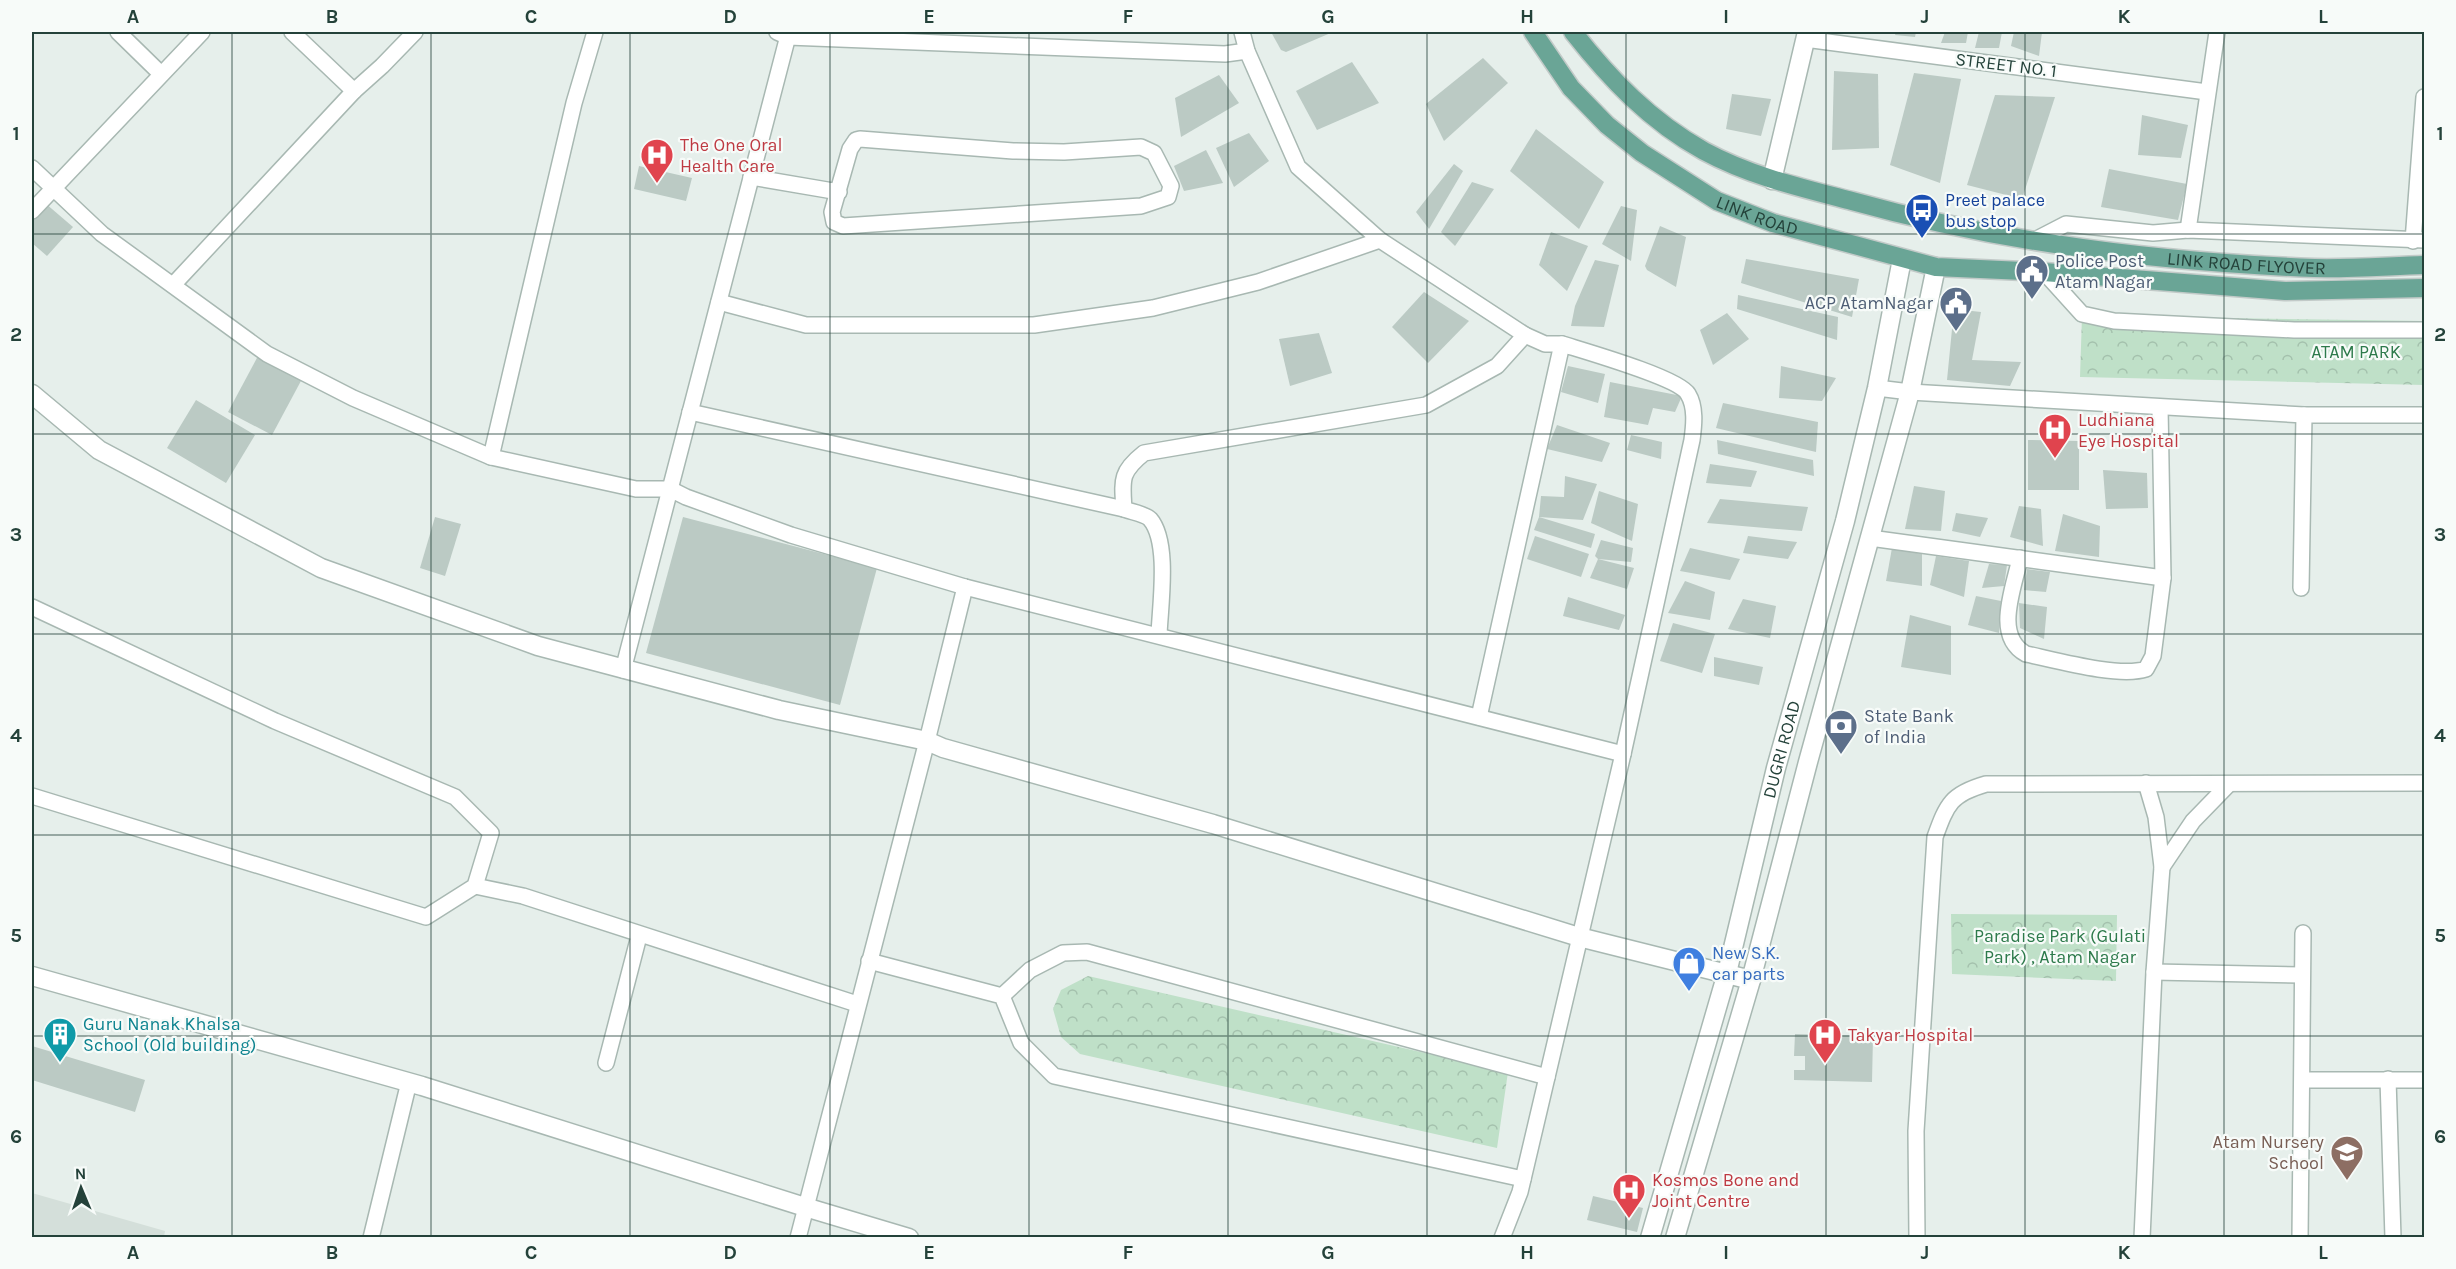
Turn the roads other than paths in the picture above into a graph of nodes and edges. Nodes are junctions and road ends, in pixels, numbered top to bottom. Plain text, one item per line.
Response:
1 (118, 32) edge
2 (202, 32) edge
3 (292, 32) edge
4 (415, 32) edge
5 (595, 32) edge
6 (1242, 32) edge
7 (1533, 32) edge
8 (1573, 32) edge
9 (2217, 32) edge
10 (784, 33) edge
11 (1806, 35) edge
12 (1247, 51) junction
13 (161, 74) junction
14 (354, 91) junction
15 (2207, 92) junction
16 (2424, 97) edge
17 (32, 168) edge
18 (751, 177) junction
19 (1773, 180) junction
20 (53, 188) junction
21 (839, 192) junction
22 (32, 211) edge
23 (2188, 230) junction
24 (1380, 240) junction
25 (2033, 241) junction
26 (2419, 241) edge
27 (1902, 259) junction
28 (2424, 265) edge
29 (1936, 267) junction
30 (2044, 272) junction
31 (173, 285) junction
32 (2424, 288) edge
33 (719, 302) junction
34 (2424, 330) edge
35 (1525, 335) junction
36 (1562, 344) junction
37 (1877, 388) junction
38 (1910, 392) junction
39 (32, 394) edge
40 (2160, 407) junction
41 (690, 412) junction
42 (2304, 415) junction
43 (2424, 415) edge
44 (491, 457) junction
45 (670, 489) junction
46 (1124, 509) junction
47 (1870, 538) junction
48 (2020, 558) junction
49 (2163, 578) junction
50 (964, 587) junction
51 (2301, 588) dead end
52 (32, 607) edge
53 (1159, 635) junction
54 (623, 670) junction
55 (1479, 717) junction
56 (927, 741) junction
57 (1623, 754) junction
58 (2146, 783) junction
59 (2424, 783) edge
60 (2229, 784) junction
61 (32, 796) edge
62 (2162, 867) junction
63 (475, 886) junction
64 (2303, 933) dead end
65 (639, 936) junction
66 (1579, 937) junction
67 (869, 961) junction
68 (2154, 972) junction
69 (1726, 973) junction
70 (2301, 975) junction
71 (32, 976) edge
72 (1751, 980) junction
73 (1002, 996) junction
74 (857, 1004) junction
75 (606, 1063) dead end
76 (1546, 1077) junction
77 (2388, 1079) junction
78 (2302, 1080) junction
79 (2424, 1080) edge
80 (409, 1082) junction
81 (1523, 1179) junction
82 (805, 1207) junction
83 (371, 1238) edge
84 (798, 1238) edge
85 (909, 1238) edge
86 (1502, 1238) edge
87 (1650, 1238) edge
88 (1675, 1238) edge
89 (1917, 1238) edge
90 (2142, 1238) edge
91 (2300, 1238) edge
92 (2392, 1238) edge

1 - 13 street
2 - 13 street
3 - 14 street
4 - 14 street
5 - 44 street
6 - 12 street
7 - 27 main road, LINK ROAD
8 - 19 main road, LINK ROAD
9 - 15 street
10 - 12 street
10 - 18 street
11 - 15 street, STREET NO. 1
11 - 19 street
12 - 24 street
13 - 20 street
14 - 31 street
15 - 23 street
16 - 26 street
17 - 20 street
18 - 21 street
18 - 33 street
19 - 25 main road, LINK ROAD
20 - 22 street
20 - 31 street
21 - 21 street
23 - 25 street
23 - 26 street
24 - 33 street
24 - 35 street
25 - 28 main road, LINK ROAD FLYOVER
27 - 29 main road, LINK ROAD
27 - 37 street, DUGRI ROAD
29 - 30 main road, LINK ROAD
29 - 38 street, DUGRI ROAD
30 - 32 main road, LINK ROAD FLYOVER
30 - 34 street
31 - 44 street
33 - 41 street
35 - 36 street
35 - 46 street
36 - 55 street
36 - 57 street
37 - 38 street
37 - 69 street, DUGRI ROAD
38 - 40 street
38 - 47 street, DUGRI ROAD
39 - 54 street
40 - 42 street
40 - 49 street
41 - 45 street
41 - 46 street
42 - 43 street
42 - 51 street
44 - 45 street
45 - 50 street
45 - 54 street
46 - 53 street
47 - 48 street
47 - 72 street, DUGRI ROAD
48 - 49 street
48 - 49 street
50 - 53 street
50 - 56 street
52 - 63 street
53 - 55 street
54 - 56 street
55 - 57 street
56 - 66 street
56 - 67 street
57 - 66 street
58 - 60 street
58 - 62 street
58 - 89 street
59 - 60 street
60 - 62 street
61 - 63 street
62 - 68 street
63 - 65 street
64 - 70 street
65 - 74 street
65 - 75 street
66 - 69 street
66 - 76 street
67 - 73 street
67 - 74 street
68 - 70 street
68 - 90 street
69 - 72 street
69 - 87 street, DUGRI ROAD
70 - 78 street
71 - 80 street
72 - 88 street, DUGRI ROAD
73 - 76 street
73 - 81 street
74 - 82 street
76 - 81 street
77 - 78 street
77 - 79 street
77 - 92 street
78 - 91 street
80 - 82 street
80 - 83 street
81 - 86 street
82 - 84 street
82 - 85 street

